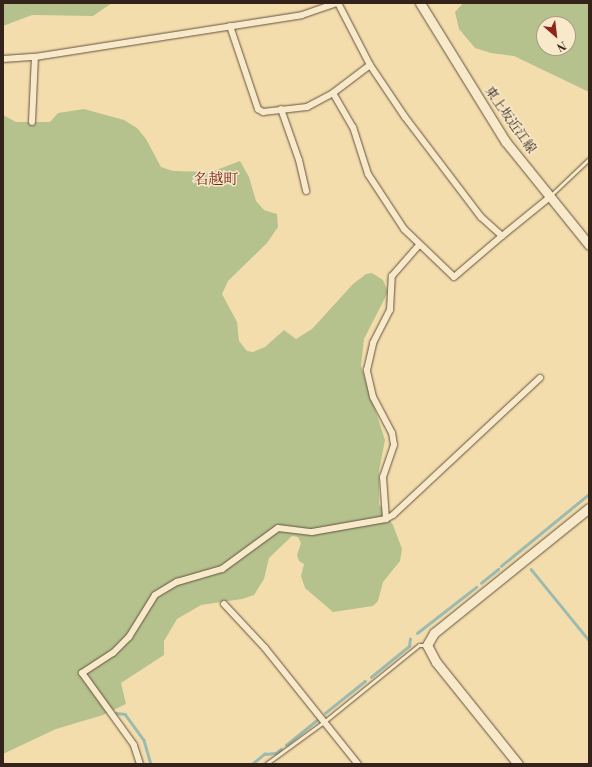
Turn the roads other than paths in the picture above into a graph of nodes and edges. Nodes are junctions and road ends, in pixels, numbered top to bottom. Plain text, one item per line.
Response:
1 (337, 3) edge
2 (420, 3) edge
3 (230, 26) junction
4 (35, 57) junction
5 (3, 59) edge
6 (370, 65) junction
7 (334, 93) junction
8 (281, 109) junction
9 (32, 122) dead end
10 (589, 159) edge
11 (306, 191) dead end
12 (550, 197) junction
13 (502, 236) junction
14 (419, 245) junction
15 (589, 245) edge
16 (540, 378) dead end
17 (589, 508) edge
18 (386, 519) junction
19 (224, 604) dead end
20 (427, 645) junction
21 (324, 722) junction
22 (140, 764) edge
23 (266, 764) edge
24 (358, 764) edge
25 (518, 764) edge

1 - 3 street
1 - 6 street
2 - 12 street, 東上坂近江線
3 - 4 street
3 - 8 street
4 - 5 street
4 - 9 street
6 - 7 street
6 - 13 street
7 - 8 street
7 - 14 street
8 - 11 street
10 - 12 lane
12 - 13 street
12 - 15 street, 東上坂近江線
13 - 14 street
14 - 18 street
16 - 18 street
17 - 20 street
18 - 22 street
19 - 21 street
20 - 21 lane
20 - 25 street
21 - 23 lane
21 - 24 street

